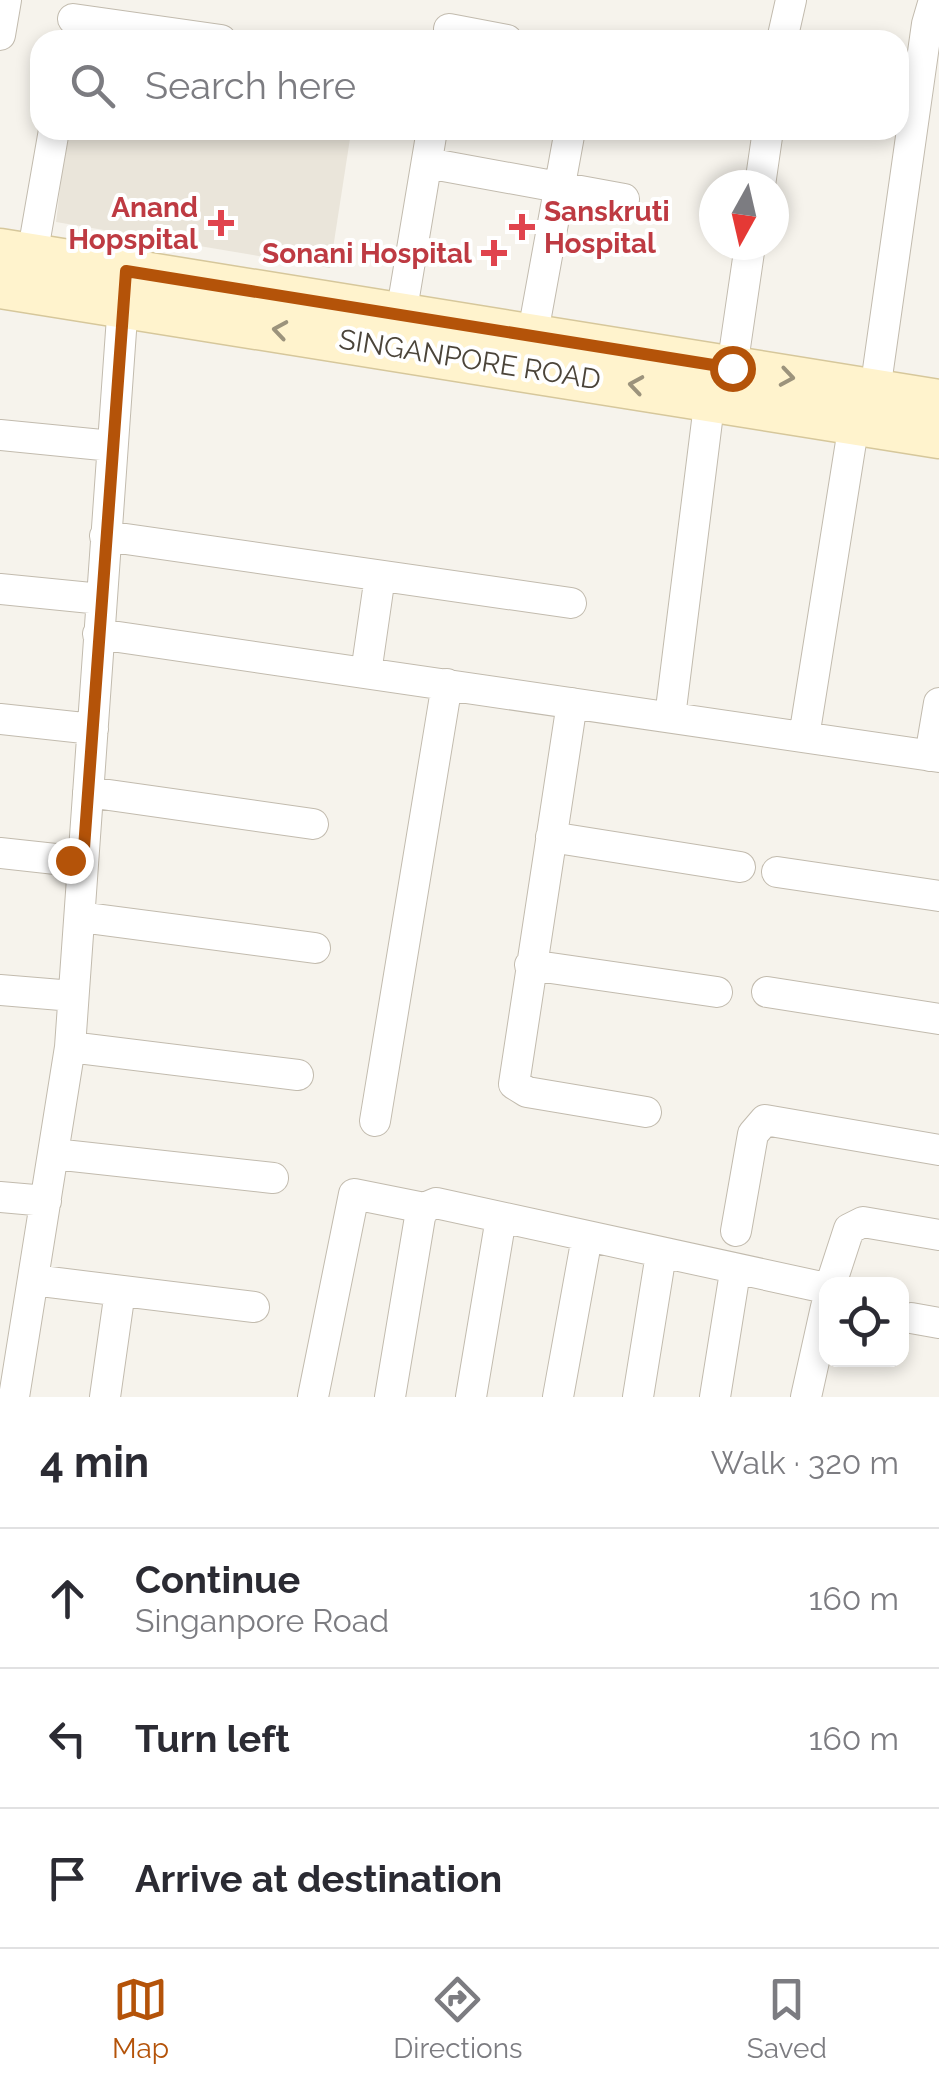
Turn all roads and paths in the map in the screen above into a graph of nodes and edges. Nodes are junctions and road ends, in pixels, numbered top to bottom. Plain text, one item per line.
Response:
1 (6, 0) edge
2 (791, 0) edge
3 (934, 0) edge
4 (73, 20) edge
5 (148, 30) edge
6 (784, 30) edge
7 (0, 35) edge
8 (909, 133) edge
9 (51, 140) edge
10 (430, 140) edge
11 (568, 140) edge
12 (767, 140) edge
13 (908, 140) edge
14 (427, 163) junction
15 (762, 170) edge
16 (560, 187) junction
17 (624, 198) dead end
18 (16, 253) edge
19 (747, 260) edge
20 (0, 287) edge
21 (124, 288) junction
22 (400, 316) junction
23 (532, 338) junction
24 (721, 382) junction
25 (939, 401) edge
26 (864, 407) junction
27 (0, 435) edge
28 (939, 437) edge
29 (112, 446) junction
30 (105, 536) junction
31 (380, 576) junction
32 (0, 589) edge
33 (101, 599) junction
34 (571, 603) dead end
35 (98, 634) junction
36 (366, 672) junction
37 (447, 684) junction
38 (572, 703) junction
39 (939, 703) edge
40 (670, 717) junction
41 (0, 720) edge
42 (93, 729) junction
43 (804, 737) junction
44 (934, 756) edge
45 (88, 792) junction
46 (313, 824) dead end
47 (551, 837) junction
48 (0, 853) edge
49 (83, 862) junction
50 (740, 867) dead end
51 (777, 872) dead end
52 (939, 896) edge
53 (80, 917) junction
54 (315, 948) dead end
55 (530, 964) junction
56 (0, 990) edge
57 (717, 992) dead end
58 (767, 992) dead end
59 (73, 996) junction
60 (939, 1019) edge
61 (70, 1047) junction
62 (298, 1074) dead end
63 (646, 1112) dead end
64 (375, 1121) dead end
65 (939, 1150) edge
66 (54, 1154) junction
67 (273, 1178) dead end
68 (0, 1197) edge
69 (46, 1201) junction
70 (424, 1208) junction
71 (502, 1218) junction
72 (736, 1231) dead end
73 (939, 1235) edge
74 (587, 1237) junction
75 (661, 1254) junction
76 (736, 1272) junction
77 (832, 1277) edge
78 (33, 1280) junction
79 (819, 1284) edge
80 (120, 1291) junction
81 (254, 1307) dead end
82 (819, 1338) edge
83 (14, 1397) edge
84 (106, 1397) edge
85 (313, 1397) edge
86 (390, 1397) edge
87 (471, 1397) edge
88 (558, 1397) edge
89 (638, 1397) edge
90 (715, 1397) edge
91 (806, 1397) edge

1 - 7 street
2 - 6 street
3 - 8 street
4 - 5 street
9 - 18 street
10 - 14 street
11 - 16 street
12 - 15 street
13 - 26 street
14 - 16 street
14 - 22 street
16 - 17 street
16 - 23 street
18 - 21 main road, SINGANPORE ROAD
19 - 24 street
20 - 21 main road, SINGANPORE ROAD
21 - 22 main road, SINGANPORE ROAD
24 -> 21 main road, SINGANPORE ROAD
21 - 29 street
22 - 23 main road, SINGANPORE ROAD
23 - 24 main road, SINGANPORE ROAD
24 - 26 main road, SINGANPORE ROAD
24 - 40 street
25 - 26 main road, SINGANPORE ROAD
26 - 28 main road, SINGANPORE ROAD
26 - 43 street
27 - 29 street
29 - 30 street
30 - 31 street
30 - 33 street
31 - 34 street
31 - 36 street
32 - 33 street
33 - 35 street
35 - 36 street
35 - 42 street
36 - 37 street
37 - 38 street
37 - 64 street
38 - 40 street
38 - 47 street
39 - 44 street
40 - 43 street
41 - 42 street
42 - 45 street
43 - 44 street
45 - 46 street
45 - 49 street
47 - 50 street
47 - 55 street
48 - 49 street
49 - 53 street
51 - 52 street
53 - 54 street
53 - 59 street
55 - 57 street
55 - 63 street
56 - 59 street
58 - 60 street
59 - 61 street
61 - 62 street
61 - 66 street
65 - 72 street
66 - 67 street
66 - 69 street
68 - 69 street
69 - 78 street
70 - 71 street
70 - 85 street
70 - 86 street
71 - 74 street
71 - 87 street
73 - 77 street
74 - 75 street
74 - 88 street
75 - 76 street
75 - 89 street
76 - 79 street
76 - 90 street
78 - 80 street
78 - 83 street
80 - 81 street
80 - 84 street
82 - 91 street

